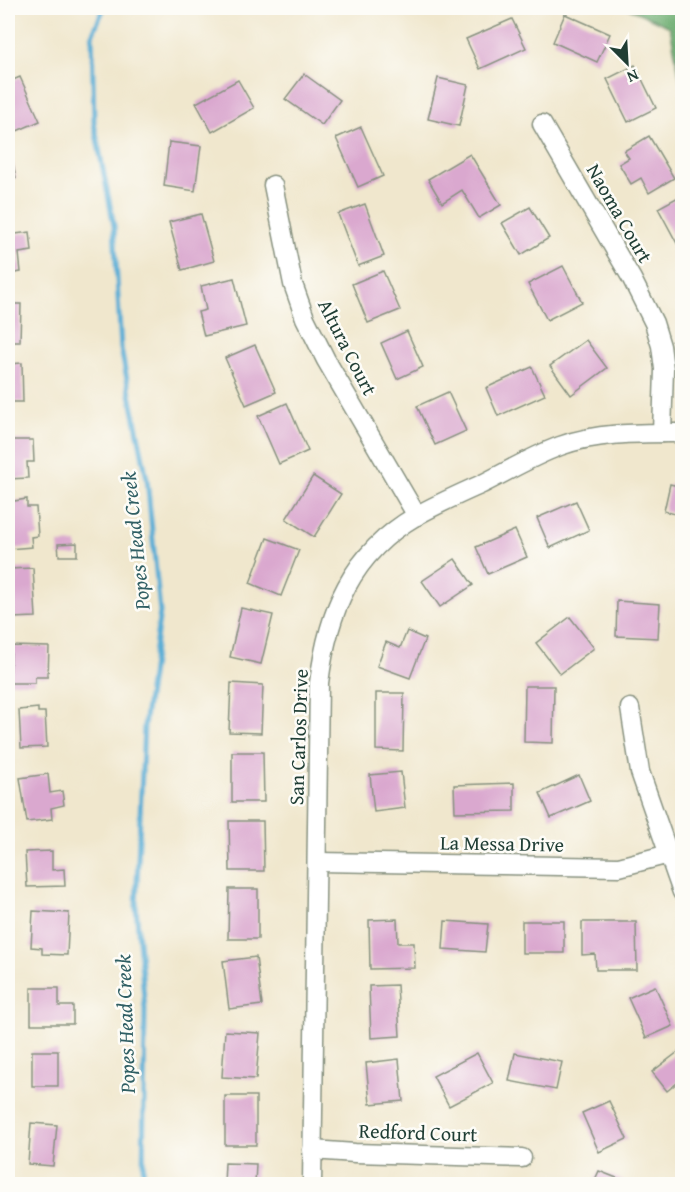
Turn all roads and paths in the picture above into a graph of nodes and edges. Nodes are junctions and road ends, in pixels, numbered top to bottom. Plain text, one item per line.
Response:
1 (542, 124) dead end
2 (273, 185) dead end
3 (662, 433) junction
4 (682, 433) edge
5 (417, 516) junction
6 (630, 708) dead end
7 (676, 851) edge
8 (318, 862) junction
9 (682, 892) edge
10 (312, 1150) junction
11 (522, 1158) dead end
12 (312, 1185) edge

1 - 3 street, Naoma Court
2 - 5 street, Altura Court
3 - 4 street, San Carlos Drive
3 - 5 street, San Carlos Drive
5 - 8 street, San Carlos Drive
6 - 7 street
7 - 8 street, La Messa Drive
7 - 9 street
8 - 10 street, San Carlos Drive
10 - 11 street, Redford Court
10 - 12 street, San Carlos Drive

